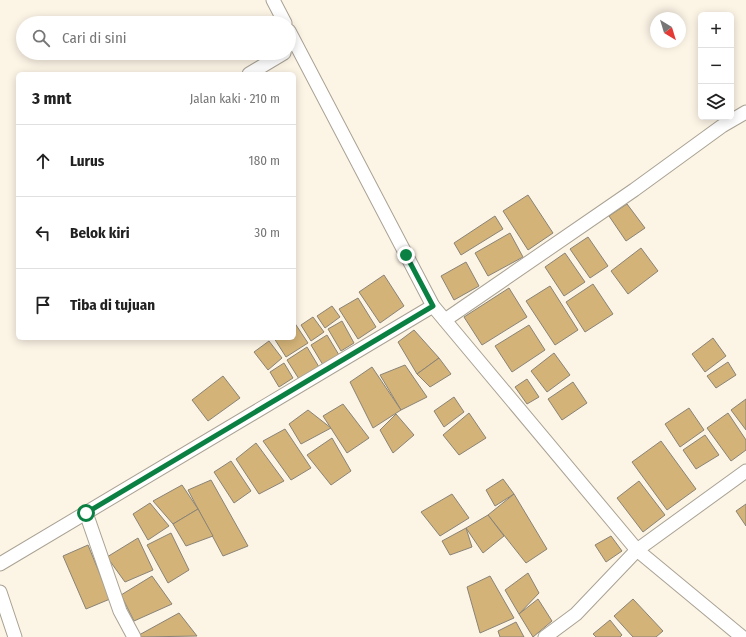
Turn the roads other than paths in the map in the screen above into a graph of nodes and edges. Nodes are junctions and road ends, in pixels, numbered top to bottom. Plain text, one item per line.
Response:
1 (273, 0) edge
2 (281, 16) edge
3 (296, 54) edge
4 (272, 60) edge
5 (252, 72) edge
6 (746, 112) edge
7 (433, 306) junction
8 (445, 320) junction
9 (746, 471) edge
10 (86, 513) junction
11 (637, 550) junction
12 (0, 564) edge
13 (0, 592) edge
14 (15, 637) edge
15 (134, 637) edge
16 (545, 637) edge
17 (742, 637) edge

1 - 2 street
3 - 7 street
4 - 5 street
6 - 8 street
7 - 8 street
7 - 10 street
8 - 11 street
9 - 11 street
10 - 12 street
10 - 15 street
11 - 16 street
11 - 17 street
13 - 14 street

